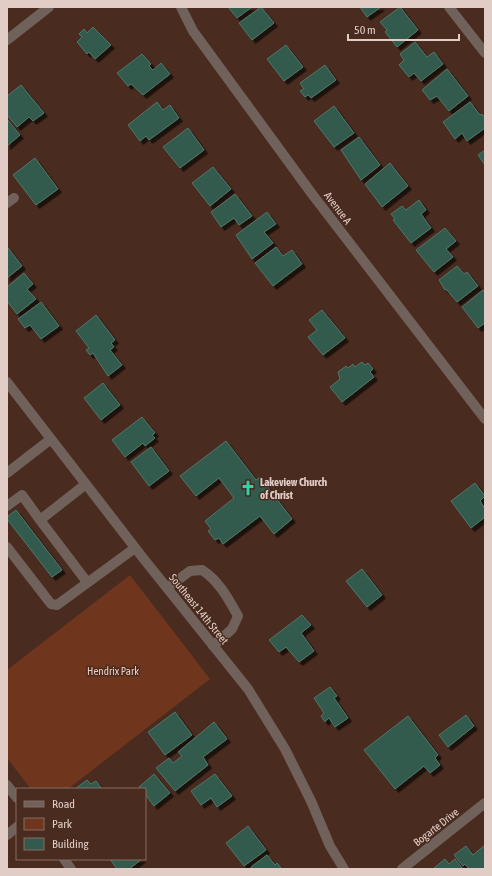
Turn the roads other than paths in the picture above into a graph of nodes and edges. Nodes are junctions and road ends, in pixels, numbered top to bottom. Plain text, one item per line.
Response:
1 (49, 7) edge
2 (181, 7) edge
3 (449, 7) edge
4 (7, 40) edge
5 (485, 53) edge
6 (7, 382) edge
7 (485, 419) edge
8 (52, 439) junction
9 (7, 473) edge
10 (86, 484) junction
11 (7, 506) edge
12 (40, 520) junction
13 (7, 547) edge
14 (135, 548) junction
15 (88, 582) junction
16 (167, 588) junction
17 (213, 646) junction
18 (7, 785) edge
19 (16, 797) edge
20 (485, 804) edge
21 (16, 828) edge
22 (7, 835) edge
23 (65, 860) edge
24 (71, 869) edge
25 (344, 869) edge
26 (402, 869) edge

1 - 4 street
2 - 7 street, Avenue A
3 - 5 street
6 - 8 street, Southeast 14th Street
8 - 9 street
8 - 10 street, Southeast 14th Street
10 - 12 street
10 - 14 street, Southeast 14th Street
11 - 12 street
12 - 15 street
13 - 15 street
14 - 15 street
14 - 16 street, Southeast 14th Street
16 - 17 street, Southeast 14th Street
16 - 17 street
17 - 25 street, Southeast 14th Street
18 - 19 street
20 - 26 street, Bogarte Drive
21 - 22 street
23 - 24 street

